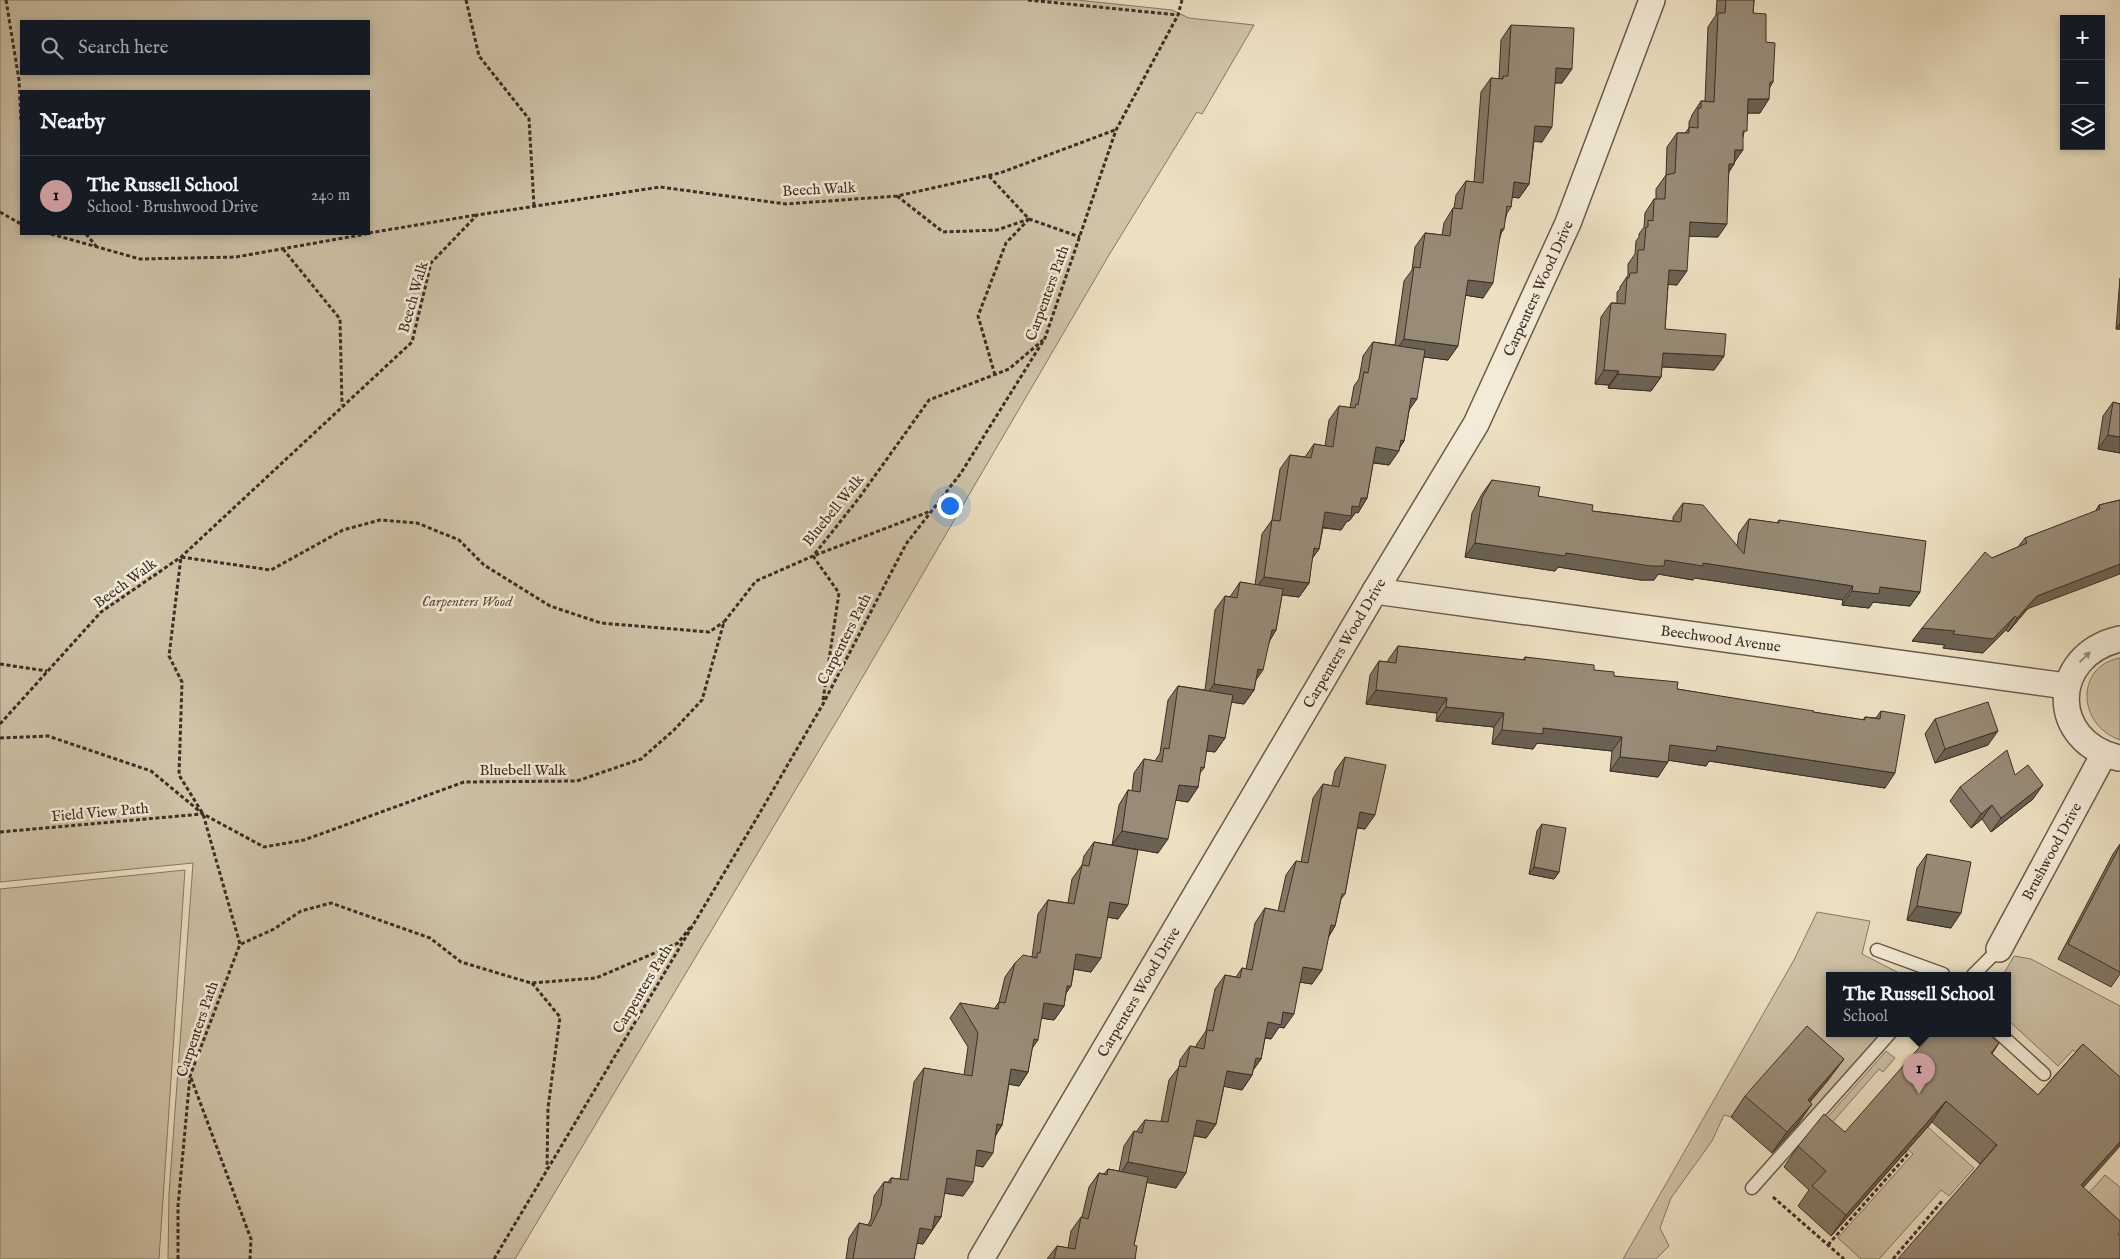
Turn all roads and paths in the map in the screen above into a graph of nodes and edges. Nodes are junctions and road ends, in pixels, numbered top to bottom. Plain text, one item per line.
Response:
1 (6, 0) edge
2 (466, 0) edge
3 (1028, 0) edge
4 (1182, 0) edge
5 (1652, 0) edge
6 (1178, 15) junction
7 (20, 102) edge
8 (1116, 130) junction
9 (989, 176) junction
10 (897, 196) junction
11 (534, 206) junction
12 (0, 212) edge
13 (477, 215) junction
14 (1029, 219) junction
15 (20, 223) edge
16 (370, 234) edge
17 (55, 235) edge
18 (87, 235) edge
19 (362, 235) edge
20 (1080, 237) junction
21 (96, 246) junction
22 (283, 248) junction
23 (1045, 338) junction
24 (995, 374) junction
25 (342, 406) junction
26 (931, 511) junction
27 (181, 556) junction
28 (814, 556) junction
29 (1375, 591) junction
30 (724, 622) junction
31 (2120, 639) edge
32 (0, 664) edge
33 (47, 672) junction
34 (2066, 686) junction
35 (823, 704) junction
36 (0, 724) edge
37 (0, 738) edge
38 (2112, 756) edge
39 (203, 814) junction
40 (0, 832) edge
41 (700, 915) junction
42 (240, 944) junction
43 (1999, 949) joint
44 (1877, 950) dead end
45 (1935, 972) edge
46 (1976, 972) edge
47 (531, 983) junction
48 (1886, 1037) edge
49 (2003, 1037) edge
50 (2044, 1074) dead end
51 (190, 1076) junction
52 (1898, 1144) edge
53 (547, 1169) junction
54 (1754, 1185) joint
55 (1944, 1200) dead end
56 (1828, 1245) junction
57 (178, 1259) edge
58 (250, 1259) edge
59 (494, 1259) edge
60 (980, 1259) edge
61 (1844, 1259) edge
62 (1893, 1259) edge

1 - 7 path
2 - 11 path
3 - 6 path
4 - 6 path, Carpenters Path
5 - 29 street, Carpenters Wood Drive
6 - 8 path, Carpenters Path
8 - 9 path, Beech Walk
8 - 20 path, Carpenters Path
9 - 10 path, Beech Walk
9 - 14 path
10 - 11 path, Beech Walk
10 - 14 path
11 - 13 path, Beech Walk
12 - 15 path
13 - 16 path
13 - 25 path, Beech Walk
14 - 20 path
14 - 24 path
17 - 21 path
18 - 21 path
19 - 22 path
20 - 23 path, Carpenters Path
21 - 22 path
22 - 25 path
23 - 24 path, Bluebell Walk
23 - 26 path, Carpenters Path
24 - 28 path, Bluebell Walk
25 - 27 path, Beech Walk
26 - 28 path
26 - 35 path, Carpenters Path
27 - 30 path
27 - 33 path, Beech Walk
27 - 39 path
28 - 30 path, Bluebell Walk
28 - 35 path
29 - 34 street, Beechwood Avenue
29 - 60 street, Carpenters Wood Drive
30 - 39 path, Bluebell Walk
34 -> 31 street
32 - 33 path
33 - 36 path, Beech Walk
34 - 38 street, Brushwood Drive
35 - 41 path, Carpenters Path
37 - 39 path, Bluebell Walk
38 - 43 street, Brushwood Drive
39 - 40 path, Field View Path
39 - 42 path
41 - 47 path
41 - 53 path, Carpenters Path
42 - 47 path
42 - 51 path, Carpenters Path
43 - 46 lane
44 - 45 lane
47 - 53 path
48 - 54 lane
49 - 50 lane
51 - 57 path, Carpenters Path
51 - 58 path
52 - 56 path
53 - 59 path, Carpenters Path
54 - 56 path
55 - 62 path
56 - 61 path

